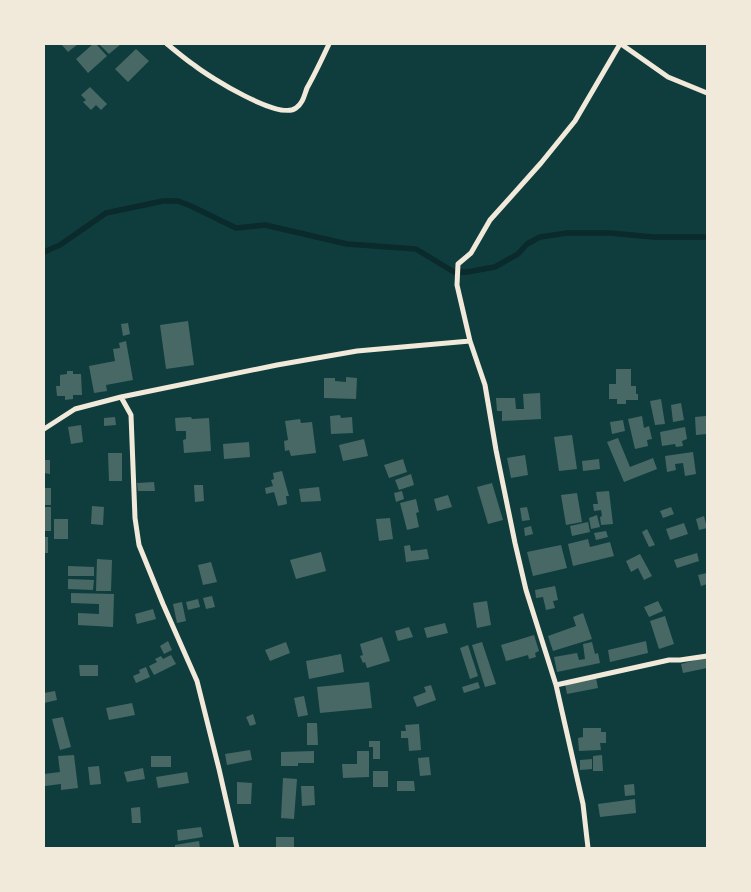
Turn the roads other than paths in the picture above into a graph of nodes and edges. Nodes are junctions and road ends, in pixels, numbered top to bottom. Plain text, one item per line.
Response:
1 (167, 44) edge
2 (329, 44) edge
3 (620, 44) edge
4 (707, 93) edge
5 (470, 341) junction
6 (121, 397) junction
7 (44, 429) edge
8 (707, 656) edge
9 (556, 685) junction
10 (237, 848) edge
11 (588, 848) edge

1 - 2 street
3 - 4 street
3 - 5 street
5 - 6 street
5 - 9 street
6 - 7 street
6 - 10 street
8 - 9 street
9 - 11 street

